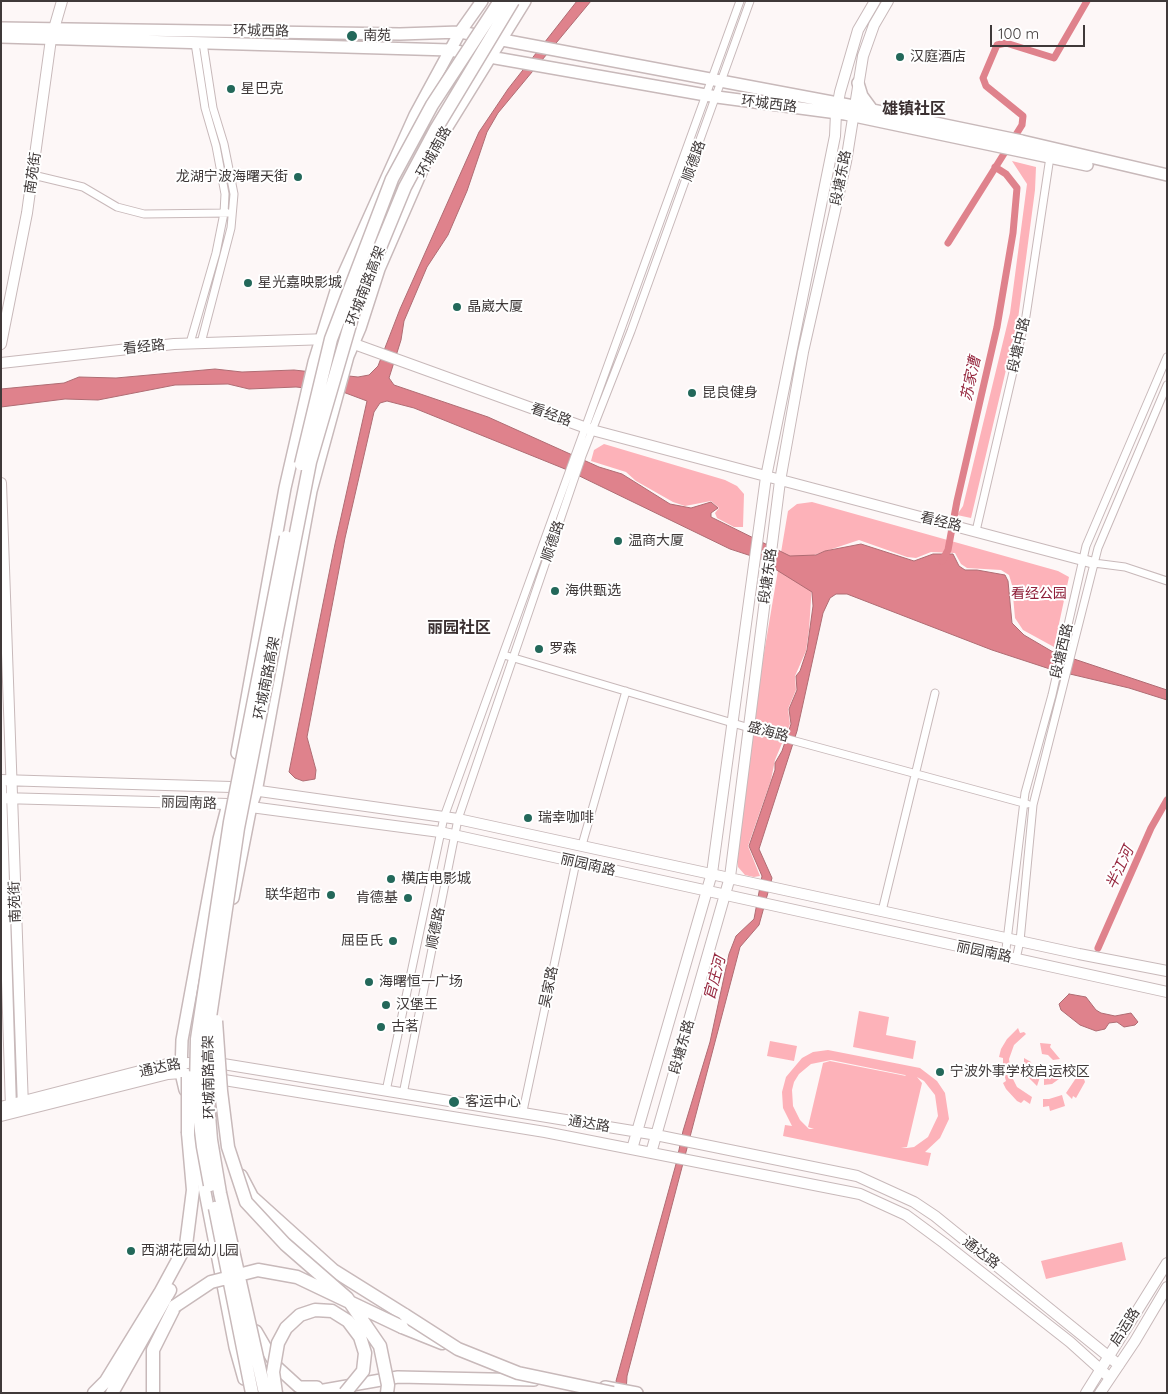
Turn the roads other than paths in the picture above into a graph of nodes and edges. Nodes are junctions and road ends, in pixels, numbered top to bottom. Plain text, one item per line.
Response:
1 (62, 1) edge
2 (482, 1) edge
3 (500, 1) edge
4 (513, 1) edge
5 (525, 1) edge
6 (740, 1) edge
7 (750, 1) edge
8 (876, 1) edge
9 (888, 1) edge
10 (1, 28) edge
11 (460, 32) junction
12 (52, 33) junction
13 (1, 38) edge
14 (500, 40) junction
15 (199, 43) junction
16 (450, 50) junction
17 (490, 57) junction
18 (717, 81) junction
19 (858, 83) junction
20 (712, 97) junction
21 (837, 108) junction
22 (873, 110) junction
23 (852, 111) junction
24 (991, 140) junction
25 (1020, 146) junction
26 (1050, 157) junction
27 (33, 175) junction
28 (1167, 175) edge
29 (1167, 181) edge
30 (224, 213) junction
31 (234, 213) junction
32 (321, 339) junction
33 (196, 343) junction
34 (354, 343) junction
35 (1, 344) edge
36 (1167, 357) edge
37 (1, 363) edge
38 (1167, 385) edge
39 (588, 429) junction
40 (766, 477) junction
41 (570, 478) junction
42 (780, 481) junction
43 (1, 484) edge
44 (976, 531) junction
45 (1083, 561) junction
46 (1094, 563) junction
47 (2, 581) edge
48 (1167, 581) edge
49 (504, 655) junction
50 (514, 658) junction
51 (626, 691) junction
52 (935, 693) dead end
53 (734, 723) junction
54 (748, 727) junction
55 (916, 773) junction
56 (6, 780) edge
57 (1, 787) edge
58 (231, 787) junction
59 (256, 792) junction
60 (5, 798) edge
61 (1024, 803) junction
62 (228, 804) junction
63 (1033, 805) junction
64 (251, 806) junction
65 (444, 817) junction
66 (458, 819) junction
67 (440, 832) junction
68 (454, 834) junction
69 (582, 846) junction
70 (576, 862) junction
71 (712, 873) junction
72 (730, 877) junction
73 (706, 891) junction
74 (725, 896) junction
75 (882, 910) junction
76 (1008, 938) junction
77 (1020, 941) junction
78 (1005, 957) junction
79 (1016, 959) junction
80 (1167, 970) edge
81 (210, 977) junction
82 (1167, 992) edge
83 (211, 1062) junction
84 (182, 1067) junction
85 (211, 1077) junction
86 (386, 1091) junction
87 (403, 1094) junction
88 (23, 1106) junction
89 (6, 1110) edge
90 (522, 1111) junction
91 (637, 1132) junction
92 (658, 1135) junction
93 (228, 1147) junction
94 (632, 1149) junction
95 (653, 1153) junction
96 (186, 1245) junction
97 (1167, 1263) edge
98 (1167, 1287) edge
99 (256, 1331) junction
100 (458, 1349) junction
101 (1107, 1356) junction
102 (1119, 1365) junction
103 (1100, 1369) junction
104 (1110, 1378) junction
105 (343, 1390) edge
106 (94, 1393) edge
107 (112, 1393) edge
108 (153, 1393) edge
109 (248, 1393) edge
110 (252, 1393) edge
111 (265, 1393) edge
112 (269, 1393) edge
113 (276, 1393) edge
114 (307, 1393) edge
115 (387, 1393) edge
116 (613, 1393) edge
117 (637, 1393) edge
118 (1086, 1393) edge
119 (1100, 1393) edge

1 - 12 main road, 南苑街
2 - 11 main road
3 - 81 highway, 环城南路高架, bridge
4 - 81 highway, 环城南路高架, bridge
5 - 14 main road, 环城南路
6 - 18 street, 顺德路
7 - 18 street, 顺德路
8 - 21 main road, 段塘东路
9 - 19 main road, 段塘东路
10 - 12 main road, 环城西路
11 - 12 main road, 环城西路
11 - 14 main road, 环城西路
11 - 16 main road
12 - 13 main road, 环城西路
12 - 15 main road, 环城西路
12 - 27 main road, 南苑街
14 - 17 main road, 环城南路
14 - 18 main road, 环城西路
15 - 16 main road, 环城西路
15 - 30 street
15 - 31 street
16 - 17 main road, 环城西路
16 - 32 main road
17 - 20 main road, 环城西路
17 - 34 main road, 环城南路
18 - 20 street, 顺德路
18 - 21 main road, 环城西路
19 - 22 main road
19 - 23 main road, 段塘东路
20 - 21 main road, 环城西路
20 - 39 street, 顺德路
21 - 23 main road, 环城西路
21 - 40 main road, 段塘东路
22 - 23 main road, 环城西路
22 - 24 main road, 环城西路
23 - 24 main road, 环城西路
23 - 42 main road, 段塘东路
24 - 25 main road
25 - 26 main road
25 - 28 main road
26 - 29 main road
26 - 44 street, 段塘中路
27 - 30 street
27 - 35 main road, 南苑街
30 - 31 street
30 - 33 street
31 - 33 street
32 - 33 main road, 看经路
32 - 34 main road, 看经路
32 - 58 main road
33 - 37 main road, 看经路
34 - 39 main road, 看经路
34 - 59 main road, 环城南路
36 - 45 street, 段塘西路
38 - 46 street, 段塘西路
39 - 40 main road, 看经路
39 - 41 street, 顺德路
40 - 42 main road, 看经路
40 - 53 main road, 段塘东路
41 - 49 street, 顺德路
41 - 50 street, 顺德路
42 - 44 main road, 看经路
42 - 54 main road, 段塘东路
43 - 47 main road, 南苑街
44 - 45 main road, 看经路
45 - 46 main road, 看经路
45 - 61 street, 段塘西路
46 - 48 street
46 - 63 street, 段塘西路
47 - 56 main road, 南苑街
49 - 50 street, 盛海路
49 - 65 street, 顺德路
50 - 51 street, 盛海路
50 - 66 street, 顺德路
51 - 53 street, 盛海路
51 - 69 street
52 - 55 street
53 - 54 street, 盛海路
53 - 71 main road, 段塘东路
54 - 55 street, 盛海路
54 - 72 main road, 段塘东路
55 - 61 street, 盛海路
55 - 75 street
56 - 58 main road, 丽园南路
56 - 60 main road, 南苑街
57 - 60 main road, 南苑街
58 - 59 main road, 丽园南路
58 - 62 main road
59 - 64 main road, 环城南路
59 - 65 main road, 丽园南路
60 - 62 main road, 丽园南路
60 - 88 main road, 南苑街
60 - 89 main road, 南苑街
61 - 63 street, 盛海路
61 - 76 street, 段塘西路
62 - 64 main road, 丽园南路
62 - 84 main road
63 - 77 street, 段塘西路
64 - 67 main road, 丽园南路
64 - 83 main road, 环城南路
65 - 66 main road, 丽园南路
65 - 67 street, 顺德路
66 - 68 street, 顺德路
66 - 69 main road, 丽园南路
67 - 68 main road, 丽园南路
67 - 86 street, 顺德路
68 - 70 main road, 丽园南路
68 - 87 street, 顺德路
69 - 71 main road, 丽园南路
70 - 73 main road, 丽园南路
70 - 90 street, 吴家路
71 - 72 main road, 丽园南路
71 - 73 main road, 段塘东路
72 - 74 main road, 段塘东路
72 - 75 main road, 丽园南路
73 - 74 main road, 丽园南路
73 - 91 main road, 段塘东路
74 - 78 main road, 丽园南路
74 - 92 main road, 段塘东路
75 - 76 main road, 丽园南路
76 - 77 main road, 丽园南路
76 - 78 street, 段塘西路
77 - 79 street, 段塘西路
77 - 80 main road, 丽园南路
78 - 79 main road, 丽园南路
79 - 82 main road, 丽园南路
81 - 93 highway, bridge
81 - 96 highway, bridge
81 - 110 highway, 环城南路高架, bridge
81 - 111 highway, 环城南路高架, bridge
83 - 84 main road, 通达路
83 - 85 main road, 环城南路
83 - 86 main road, 通达路
84 - 85 main road, 通达路
84 - 88 main road, 通达路
84 - 109 main road
85 - 94 main road, 通达路
85 - 99 main road, 环城南路
86 - 87 main road, 通达路
87 - 90 main road, 通达路
88 - 89 main road, 通达路
90 - 91 main road, 通达路
91 - 92 main road, 通达路
91 - 94 main road, 段塘东路
92 - 95 main road, 段塘东路
92 - 101 main road, 通达路
93 - 100 highway, bridge
93 - 115 highway, bridge
94 - 95 main road, 通达路
95 - 103 main road, 通达路
96 - 106 highway
96 - 107 highway
97 - 101 main road, 启运路
98 - 102 main road, 启运路
99 - 105 main road
99 - 112 main road, 环城南路
100 - 108 highway, bridge
100 - 116 highway, bridge
101 - 102 main road, 通达路
101 - 103 main road, 启运路
102 - 104 main road, 启运路
103 - 104 main road, 通达路
103 - 118 main road, 启运路
104 - 119 main road, 启运路
105 - 113 highway, bridge
105 - 114 main road
105 - 117 main road, bridge

